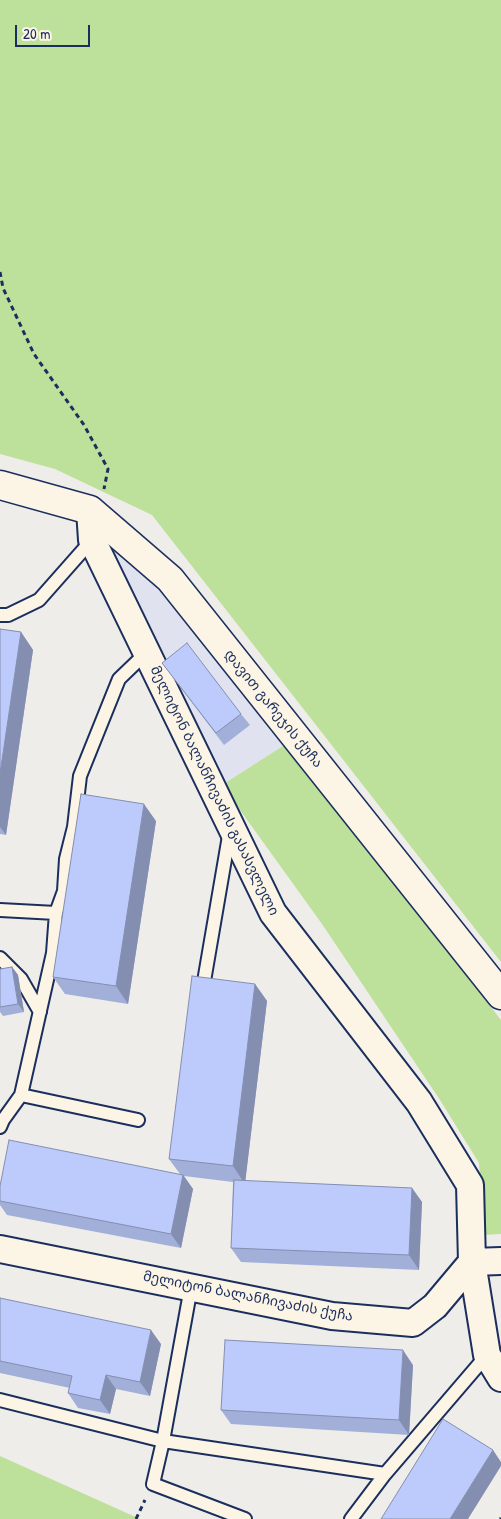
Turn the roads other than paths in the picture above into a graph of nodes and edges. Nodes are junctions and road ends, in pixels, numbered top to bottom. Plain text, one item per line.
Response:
1 (0, 485) edge
2 (90, 510) junction
3 (92, 540) junction
4 (0, 615) edge
5 (146, 653) junction
6 (230, 826) junction
7 (0, 910) edge
8 (56, 913) junction
9 (0, 958) edge
10 (501, 995) edge
11 (199, 1008) edge
12 (40, 1012) junction
13 (21, 1095) junction
14 (138, 1120) dead end
15 (1, 1122) edge
16 (0, 1249) edge
17 (501, 1261) edge
18 (472, 1262) junction
19 (192, 1287) junction
20 (487, 1355) junction
21 (501, 1378) edge
22 (0, 1400) edge
23 (162, 1441) junction
24 (385, 1474) junction
25 (245, 1519) edge
26 (352, 1519) edge

1 - 2 main road, დავით გარეჯის ქუჩა
2 - 3 street, მელიტონ ბალანჩივაძის გასასვლელი
2 - 10 main road, დავით გარეჯის ქუჩა
3 - 4 lane
3 - 5 street, მელიტონ ბალანჩივაძის გასასვლელი
5 - 6 street, მელიტონ ბალანჩივაძის გასასვლელი
5 - 8 lane
6 - 11 lane
6 - 18 street, მელიტონ ბალანჩივაძის გასასვლელი
7 - 8 lane
8 - 12 lane
9 - 12 lane
12 - 13 lane
13 - 14 lane
13 - 15 lane
16 - 19 street, მელიტონ ბალანჩივაძის ქუჩა
17 - 18 street
18 - 19 street, მელიტონ ბალანჩივაძის ქუჩა
18 - 20 street, მელიტონ ბალანჩივაძის გასასვლელი
19 - 23 lane
20 - 21 street, მელიტონ ბალანჩივაძის გასასვლელი
20 - 24 lane
22 - 23 lane
23 - 24 lane
23 - 25 lane
24 - 26 lane

